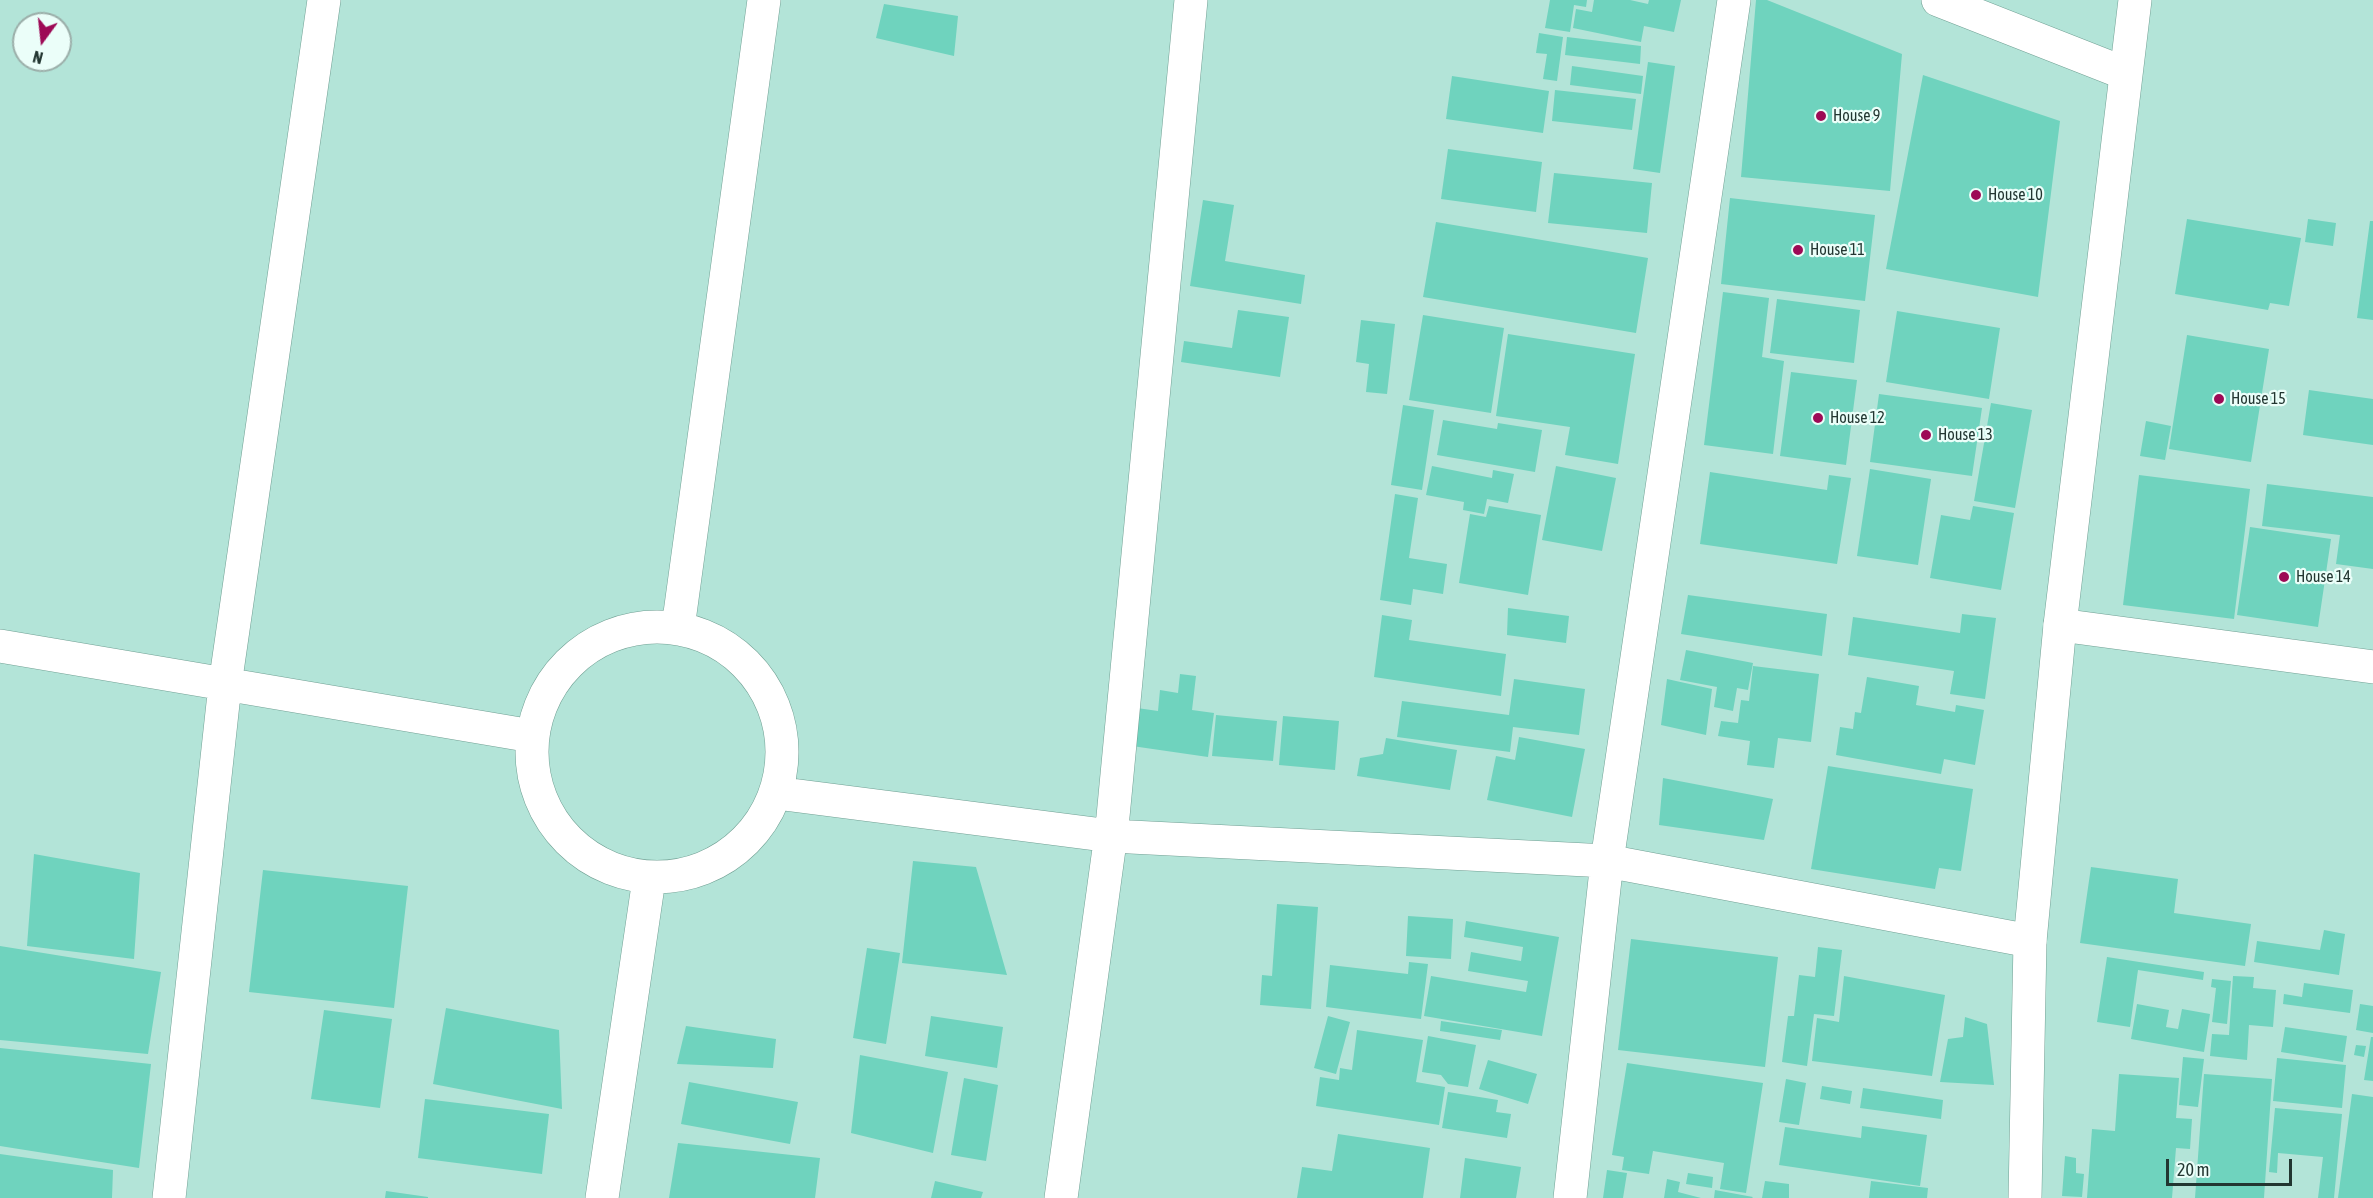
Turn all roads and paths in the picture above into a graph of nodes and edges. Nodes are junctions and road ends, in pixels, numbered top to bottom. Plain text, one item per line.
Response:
1 (324, 0) edge
2 (764, 0) edge
3 (1191, 0) edge
4 (1734, 0) edge
5 (1938, 0) edge
6 (2135, 0) edge
7 (2124, 73) junction
8 (2060, 626) junction
9 (678, 628) junction
10 (0, 646) edge
11 (2373, 667) edge
12 (225, 685) junction
13 (532, 736) junction
14 (776, 793) junction
15 (1111, 836) junction
16 (1607, 861) junction
17 (649, 879) junction
18 (2030, 941) junction
19 (169, 1198) edge
20 (602, 1198) edge
21 (1061, 1198) edge
22 (1569, 1198) edge
23 (2025, 1198) edge

1 - 12 street
2 - 9 street
3 - 15 street
4 - 16 street
5 - 7 street
6 - 7 street
7 - 8 street
8 - 11 street
8 - 18 street
9 - 13 street
9 - 14 street
10 - 12 street
12 - 13 street
12 - 19 street
13 - 17 street
14 - 15 street
14 - 17 street
15 - 16 street
15 - 21 street
16 - 18 street
16 - 22 street
17 - 20 street
18 - 23 street

